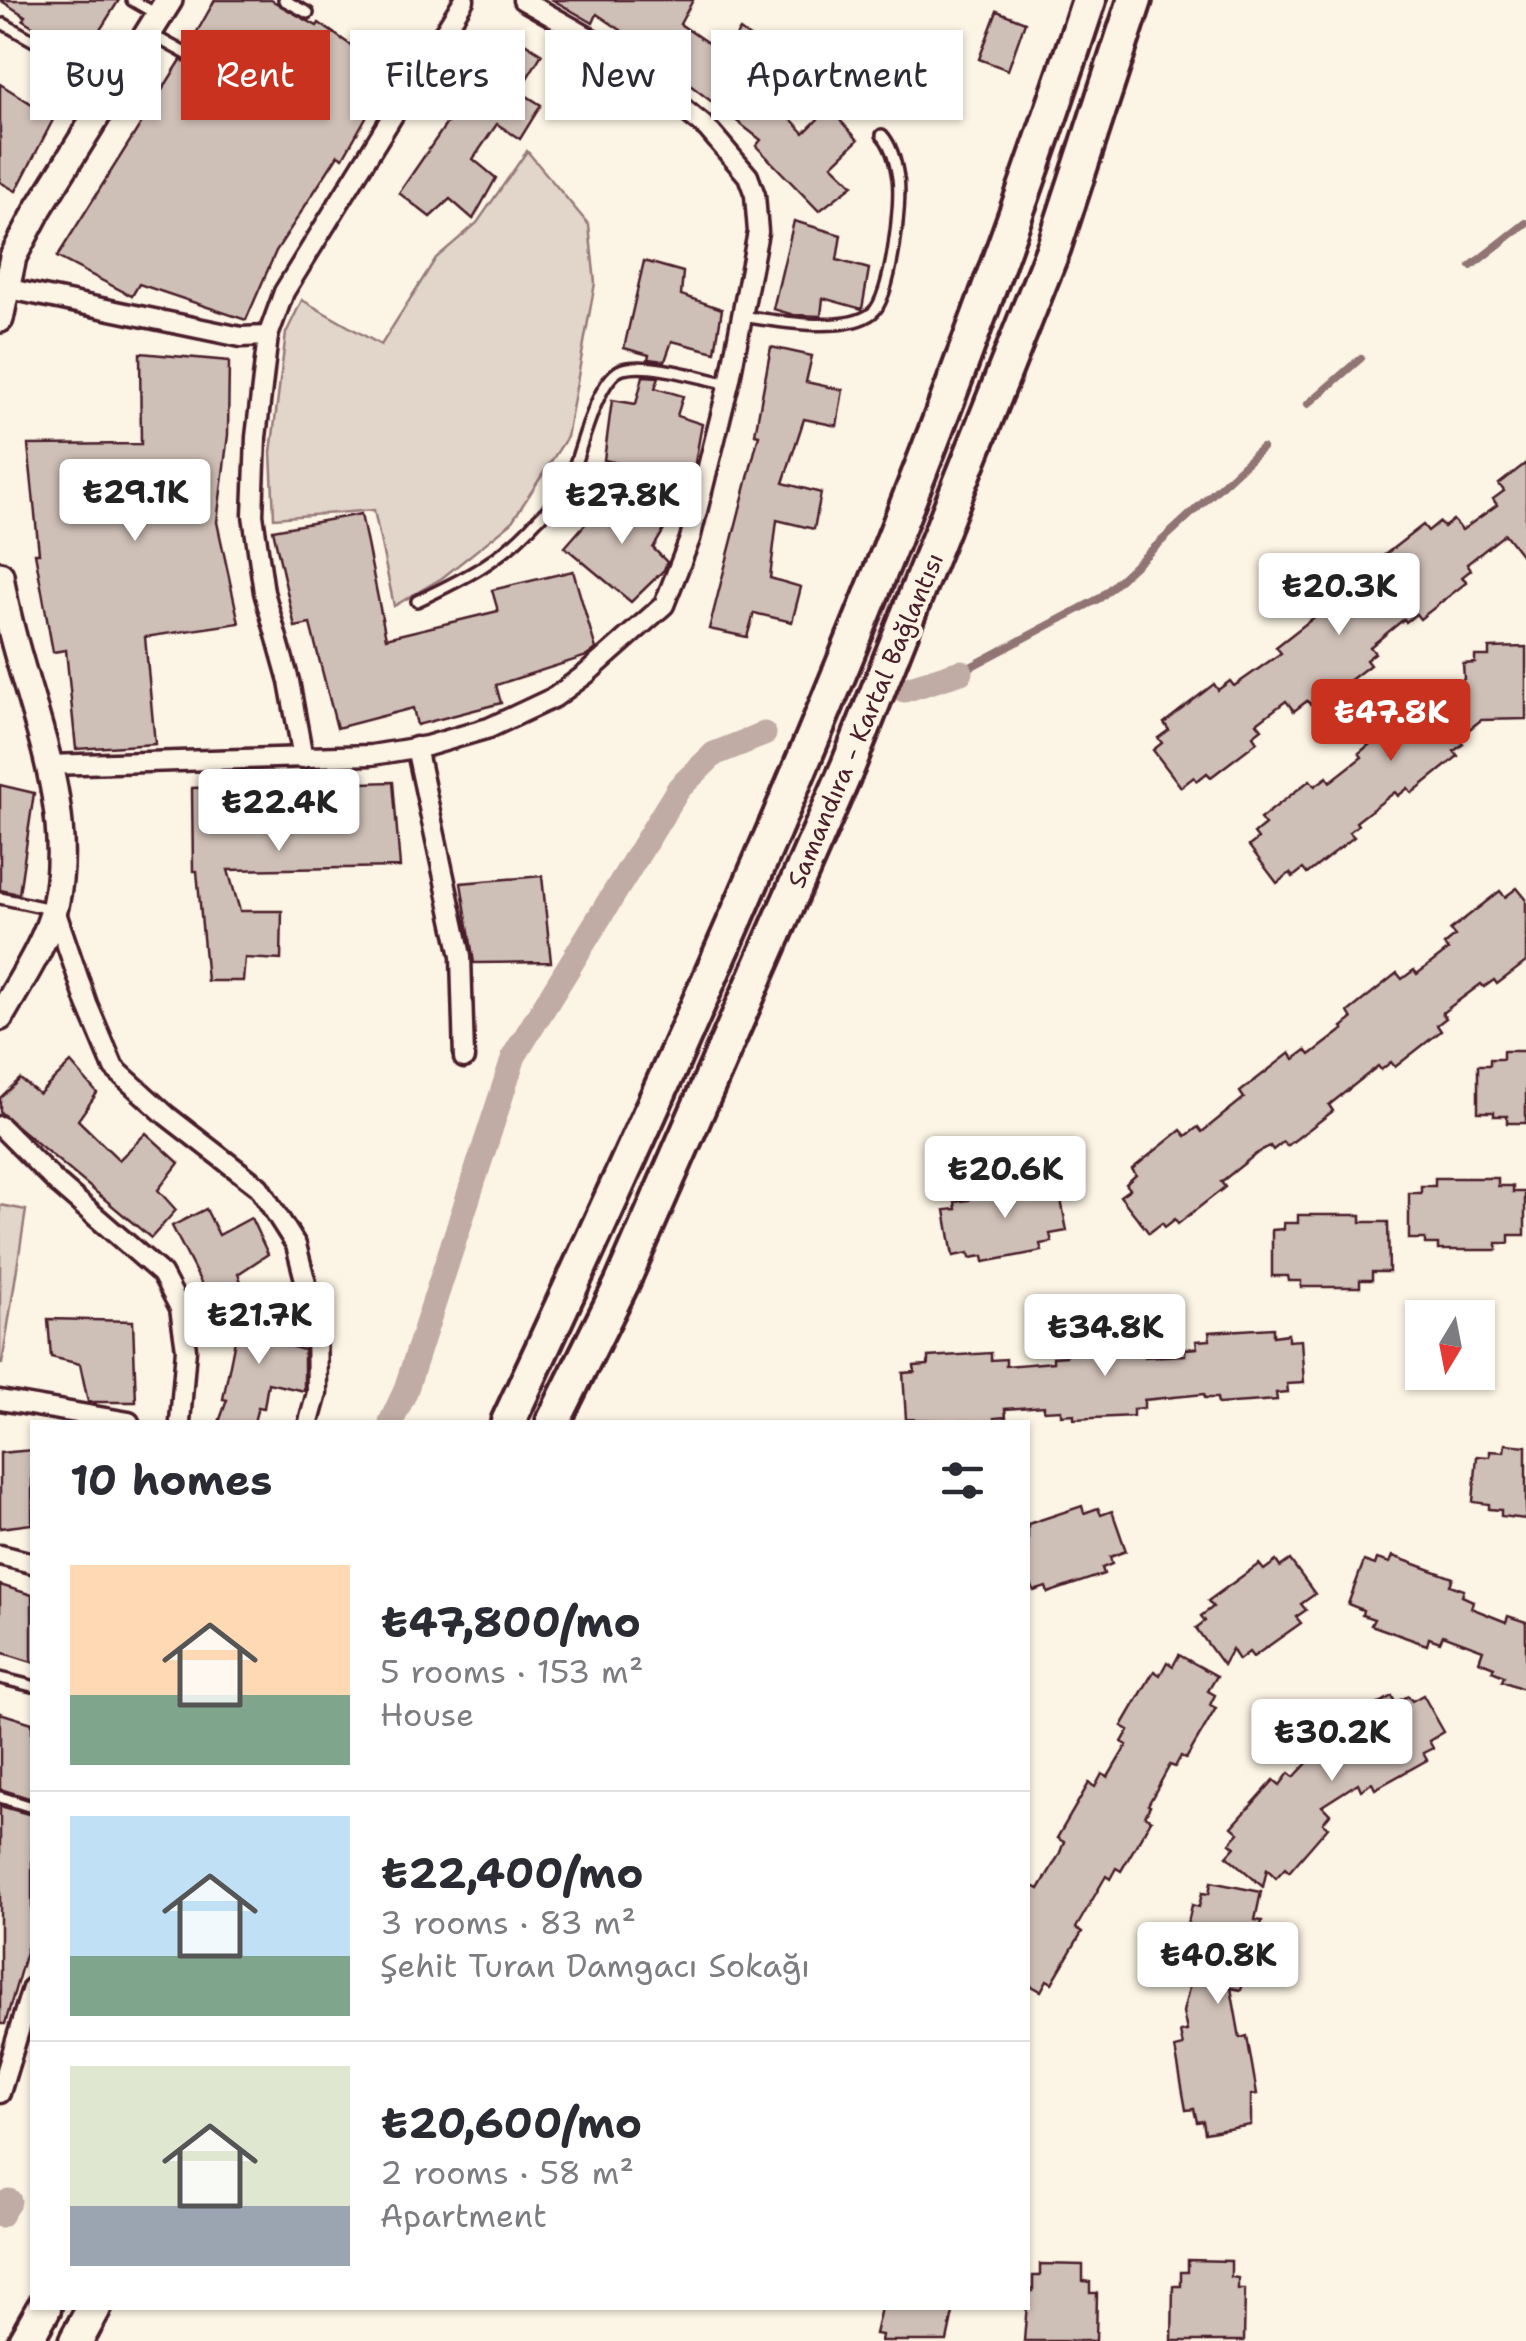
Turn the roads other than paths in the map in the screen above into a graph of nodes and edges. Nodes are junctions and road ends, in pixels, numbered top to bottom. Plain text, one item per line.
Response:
1 (132, 0) edge
2 (284, 0) edge
3 (464, 0) edge
4 (523, 0) edge
5 (1089, 0) edge
6 (1135, 0) edge
7 (308, 14) dead end
8 (160, 16) edge
9 (4, 24) dead end
10 (181, 32) edge
11 (30, 39) edge
12 (95, 120) edge
13 (882, 135) dead end
14 (3, 288) edge
15 (742, 316) junction
16 (0, 318) edge
17 (268, 336) junction
18 (729, 384) junction
19 (0, 575) edge
20 (417, 601) dead end
21 (416, 747) junction
22 (303, 758) junction
23 (49, 765) junction
24 (0, 898) edge
25 (54, 910) junction
26 (0, 1017) edge
27 (464, 1058) dead end
28 (0, 1126) edge
29 (0, 1400) edge
30 (118, 1420) edge
31 (180, 1420) edge
32 (310, 1420) edge
33 (509, 1420) edge
34 (554, 1420) edge
35 (0, 1555) edge
36 (30, 1562) edge
37 (0, 1678) edge
38 (30, 1686) edge
39 (0, 1797) edge
40 (30, 1806) edge
41 (30, 1992) edge
42 (8, 2035) edge
43 (0, 2093) edge
44 (43, 2310) edge
45 (93, 2310) edge
46 (26, 2341) edge
47 (76, 2341) edge

1 - 8 lane
2 - 7 lane
3 - 17 street
4 - 15 street
5 - 33 highway, Samandıra - Kartal Bağlantısı
6 - 34 highway, Samandıra - Kartal Bağlantısı
8 - 10 lane
9 - 11 lane
12 - 14 street
13 - 15 lane
14 - 16 street
14 - 17 street
15 - 18 street
17 - 22 street
18 - 20 lane
18 - 21 street
19 - 23 street
21 - 22 street
21 - 27 street
22 - 23 street
23 - 25 street
24 - 25 lane
25 - 26 street
25 - 32 street
28 - 31 street
29 - 30 street
35 - 36 street
37 - 38 lane
39 - 40 lane
41 - 42 street
42 - 43 street
44 - 46 highway
45 - 47 highway

